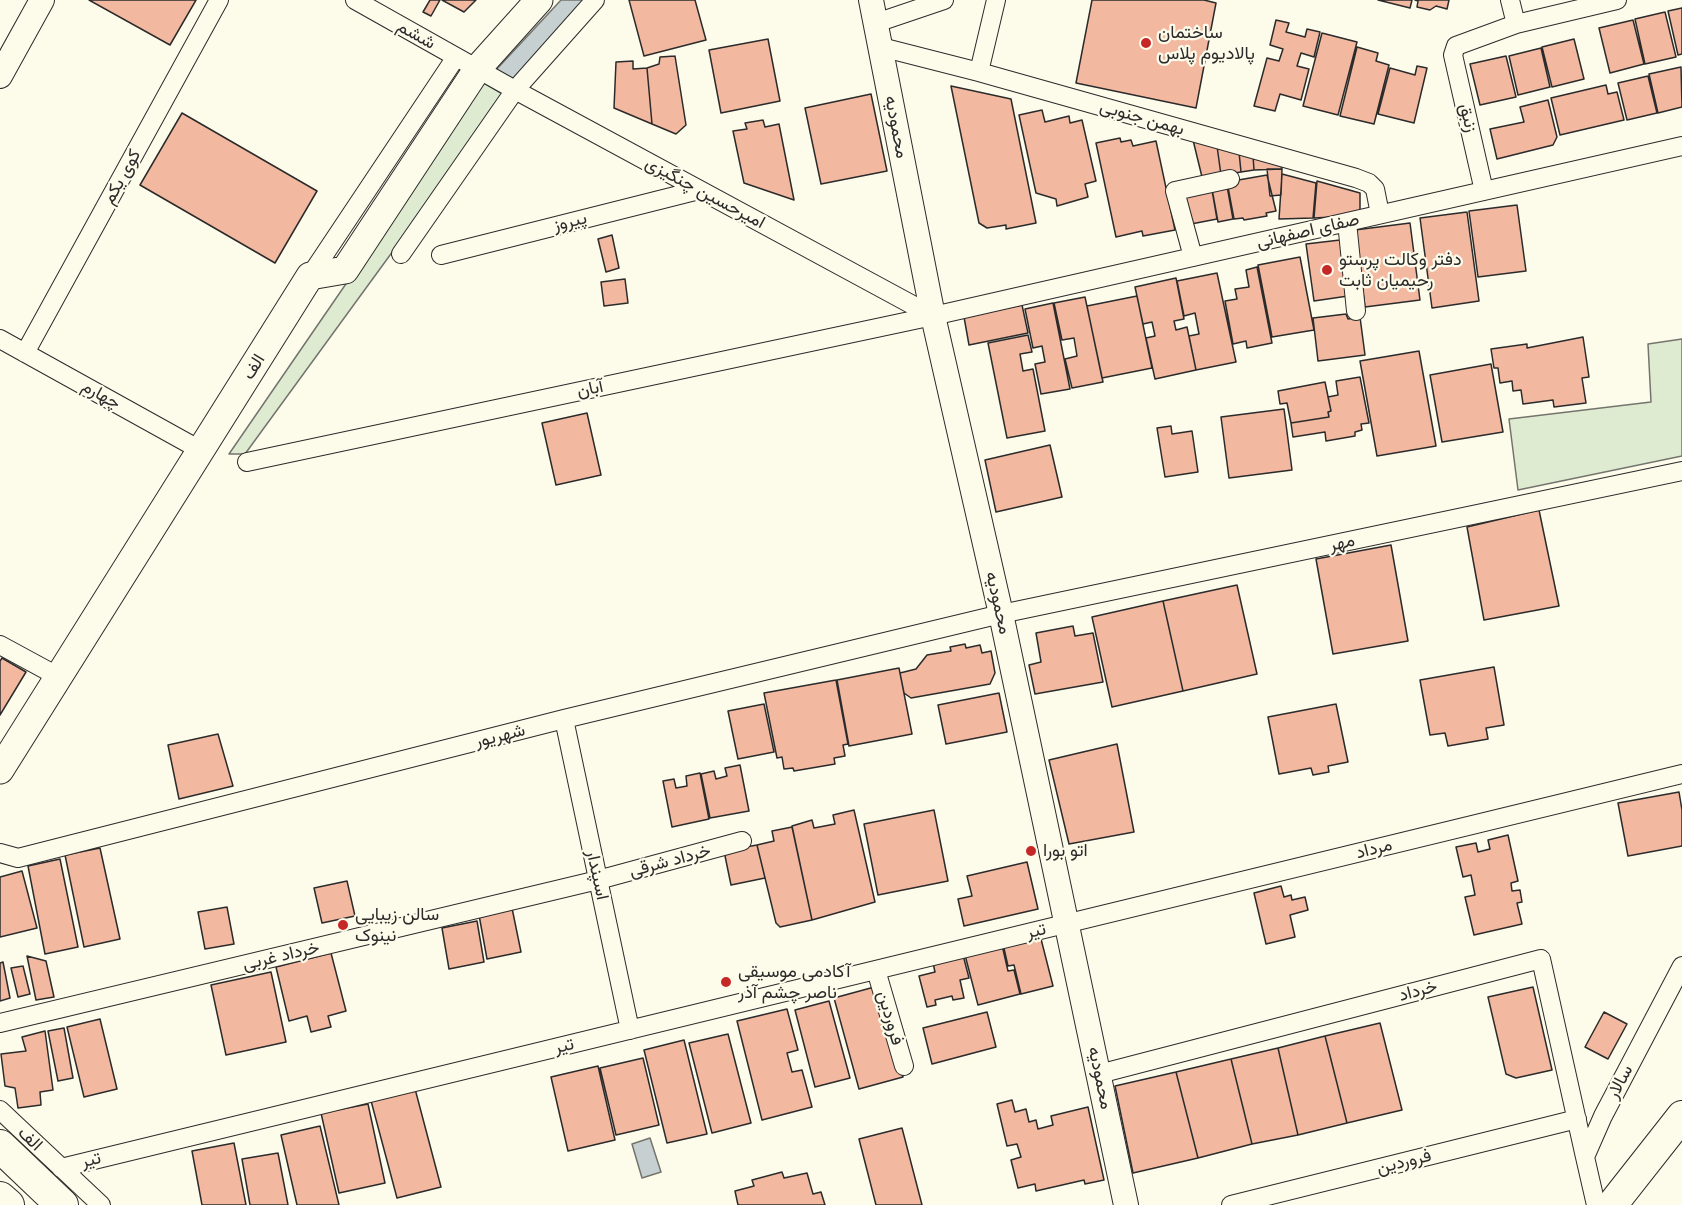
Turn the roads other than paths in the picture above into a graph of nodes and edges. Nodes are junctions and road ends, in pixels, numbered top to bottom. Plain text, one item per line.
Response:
1 (42, 0) edge
2 (219, 0) edge
3 (355, 0) edge
4 (539, 0) edge
5 (595, 0) edge
6 (944, 0) edge
7 (996, 0) edge
8 (1510, 0) edge
9 (1617, 0) edge
10 (874, 12) edge
11 (1516, 24) junction
12 (881, 47) junction
13 (467, 63) junction
14 (979, 72) junction
15 (0, 76) edge
16 (516, 90) junction
17 (1682, 146) edge
18 (1230, 179) dead end
19 (699, 190) junction
20 (1484, 191) junction
21 (1380, 214) junction
22 (1347, 222) junction
23 (400, 254) dead end
24 (441, 255) dead end
25 (1193, 257) junction
26 (1356, 311) dead end
27 (933, 316) junction
28 (0, 339) edge
29 (25, 353) junction
30 (202, 451) junction
31 (247, 462) dead end
32 (1682, 471) edge
33 (1001, 614) junction
34 (0, 645) edge
35 (58, 677) junction
36 (564, 719) junction
37 (0, 770) edge
38 (1682, 774) edge
39 (742, 841) dead end
40 (0, 853) edge
41 (598, 880) junction
42 (1066, 924) junction
43 (1682, 966) edge
44 (876, 970) junction
45 (0, 1023) edge
46 (630, 1030) junction
47 (904, 1066) dead end
48 (1099, 1074) junction
49 (0, 1110) edge
50 (1682, 1116) edge
51 (1577, 1119) junction
52 (1682, 1141) edge
53 (0, 1146) edge
54 (1585, 1157) junction
55 (61, 1168) junction
56 (0, 1198) edge
57 (8, 1205) edge
58 (62, 1205) edge
59 (101, 1205) edge
60 (1126, 1205) edge
61 (1231, 1205) edge
62 (1596, 1205) edge
63 (1612, 1205) edge
64 (1632, 1205) edge

1 - 15 street
2 - 29 street, کوی یکم
3 - 13 street, ششم
4 - 13 main road, الف
5 - 16 street
6 - 10 street
7 - 14 street
8 - 11 street
9 - 11 street
10 - 12 street, محمودیه
11 - 20 street, زنبق
12 - 14 street, بهمن جنوبی
12 - 27 street, محمودیه
13 - 16 street, امیرحسین چنگیزی
13 - 30 main road, الف
14 - 21 street, بهمن جنوبی
16 - 19 street, امیرحسین چنگیزی
16 - 23 street
17 - 20 street, صفای اصفهانی
18 - 25 street
19 - 24 street, پیروز
19 - 27 street, امیرحسین چنگیزی
20 - 21 street, صفای اصفهانی
21 - 22 street, صفای اصفهانی
22 - 25 street, صفای اصفهانی
22 - 26 street
25 - 27 street, صفای اصفهانی
27 - 31 street, آبان
27 - 33 street, محمودیه
28 - 29 street, چهارم
29 - 30 street, چهارم
30 - 35 main road, الف
32 - 33 street, مهر
33 - 36 street, شهریور
33 - 42 street, محمودیه
34 - 35 street
35 - 37 main road, الف
36 - 40 street, شهریور
36 - 41 street, اسپندار
38 - 42 street, مرداد
39 - 41 street, خرداد شرقی
41 - 45 street, خرداد غربی
41 - 46 street, اسپندار
42 - 44 street, تیر
42 - 48 street, محمودیه
43 - 54 street, سالار
44 - 46 street, تیر
44 - 47 street, فروردین
46 - 55 street, تیر
48 - 51 street, خرداد
48 - 60 street, محمودیه
49 - 55 street, الف
50 - 63 main road
51 - 54 street, خرداد
51 - 61 street, فروردین
52 - 64 main road
53 - 58 highway
54 - 62 street
55 - 59 street, الف
56 - 57 highway

